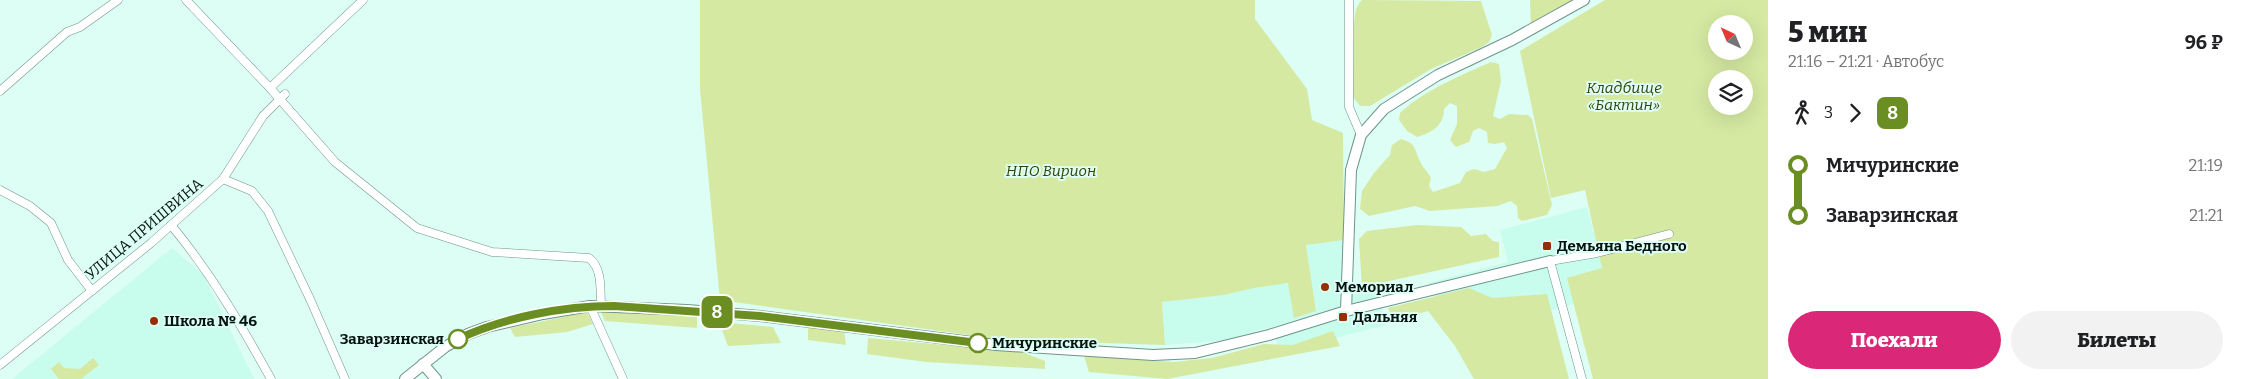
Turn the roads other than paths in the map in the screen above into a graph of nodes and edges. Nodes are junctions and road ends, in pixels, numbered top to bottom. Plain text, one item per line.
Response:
1 (118, 0) edge
2 (186, 0) edge
3 (363, 0) edge
4 (1349, 0) edge
5 (1584, 0) edge
6 (270, 88) junction
7 (0, 91) edge
8 (282, 97) junction
9 (1361, 135) junction
10 (223, 179) junction
11 (0, 190) edge
12 (171, 225) junction
13 (1669, 234) dead end
14 (1550, 261) junction
15 (92, 291) junction
16 (590, 306) junction
17 (601, 306) junction
18 (1346, 312) junction
19 (422, 364) junction
20 (0, 365) edge
21 (271, 379) edge
22 (345, 379) edge
23 (405, 379) edge
24 (436, 379) edge
25 (623, 379) edge
26 (1582, 379) edge

1 - 7 street
2 - 6 street
3 - 6 street
4 - 9 street
5 - 9 street
6 - 8 street
8 - 10 street, УЛИЦА ПРИШВИНА
8 - 17 street
9 - 18 street
10 - 12 street, УЛИЦА ПРИШВИНА
10 - 22 street
11 - 15 street
12 - 15 street, УЛИЦА ПРИШВИНА
12 - 21 street
13 - 14 street
14 - 18 street
14 - 26 street
15 - 20 street, УЛИЦА ПРИШВИНА
16 - 17 street
16 - 19 street
16 - 25 street
17 - 18 street
19 - 23 street
19 - 24 street

